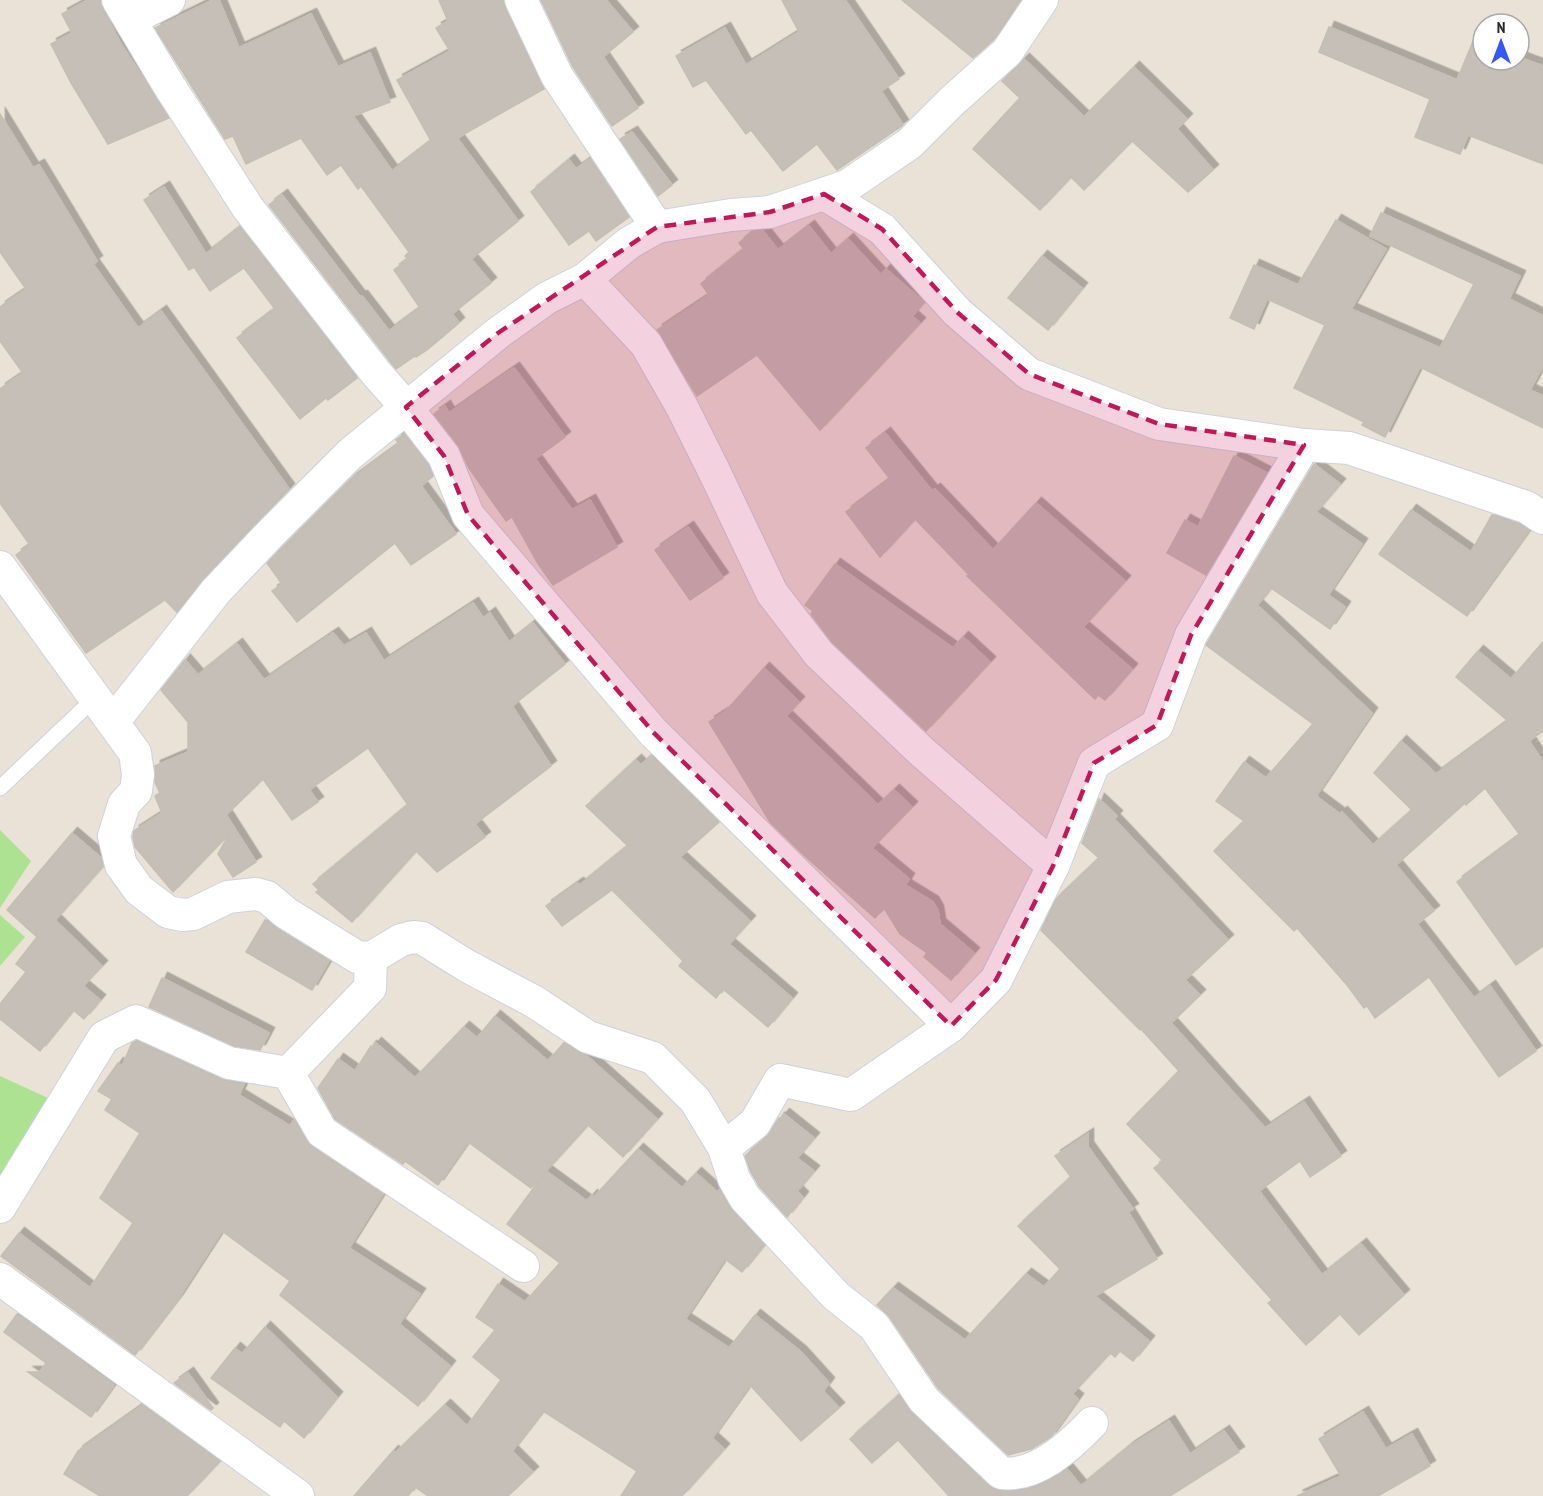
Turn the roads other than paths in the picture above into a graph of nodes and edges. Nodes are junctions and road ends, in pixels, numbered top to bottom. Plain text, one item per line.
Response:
1 (169, 0) edge
2 (521, 0) edge
3 (1042, 0) edge
4 (124, 10) edge
5 (824, 194) junction
6 (657, 227) junction
7 (585, 279) junction
8 (406, 407) junction
9 (1304, 444) junction
10 (1543, 518) edge
11 (0, 567) edge
12 (104, 710) junction
13 (0, 788) edge
14 (1053, 866) junction
15 (371, 958) junction
16 (951, 1026) junction
17 (288, 1073) junction
18 (724, 1148) junction
19 (0, 1207) edge
20 (523, 1266) dead end
21 (0, 1279) edge
22 (1092, 1423) dead end
23 (298, 1496) edge

1 - 4 street
2 - 6 street
3 - 5 street
4 - 8 street
5 - 6 street
5 - 9 street
6 - 7 street
7 - 8 street
7 - 14 street
8 - 12 street
8 - 16 street
9 - 10 street
9 - 14 street
11 - 12 street
12 - 13 lane
12 - 15 street
14 - 16 street
15 - 17 street
15 - 18 street
16 - 18 street
17 - 19 street
17 - 20 street
18 - 22 street
21 - 23 street

